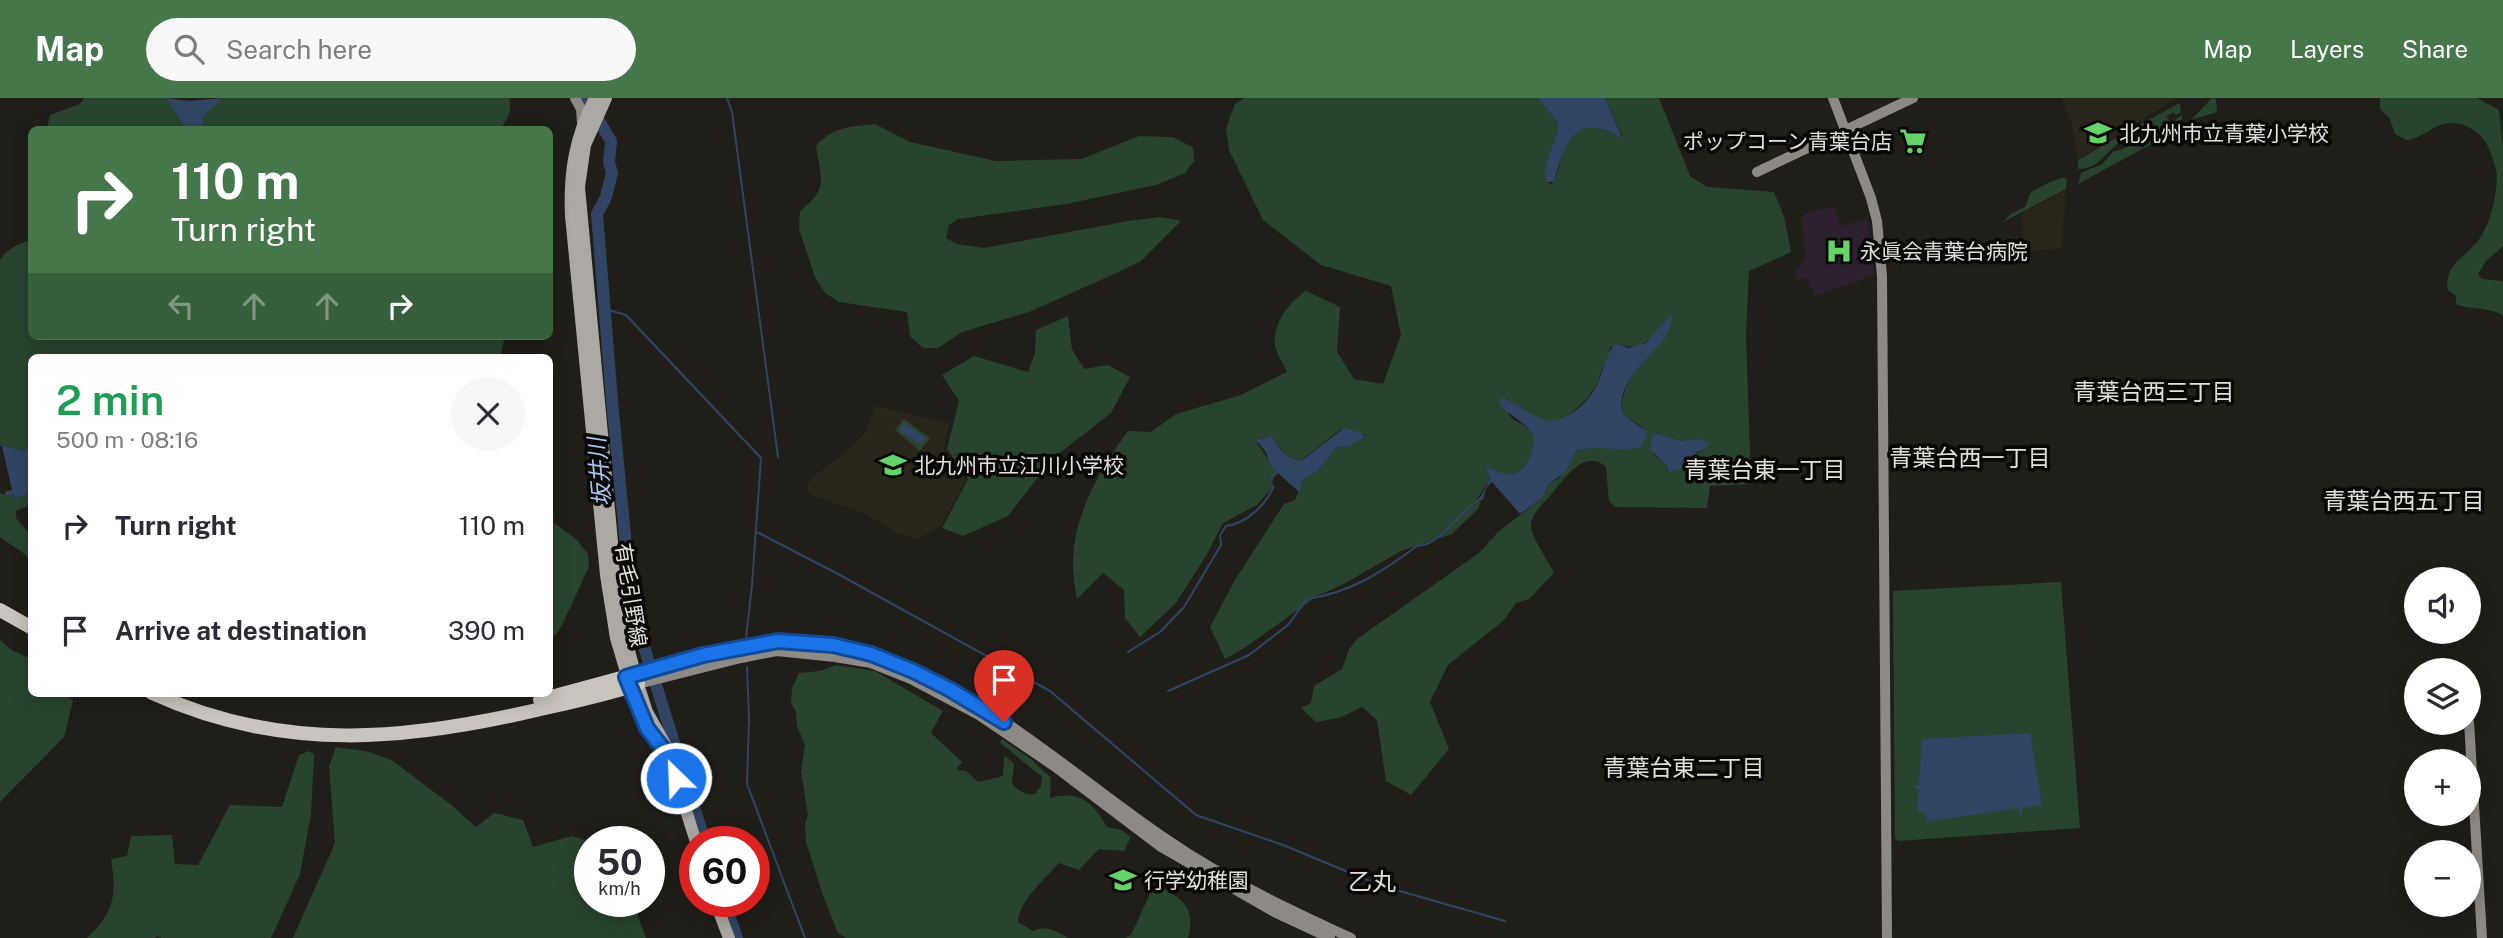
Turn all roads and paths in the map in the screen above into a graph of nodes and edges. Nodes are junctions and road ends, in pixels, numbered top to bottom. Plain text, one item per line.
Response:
1 (575, 98) edge
2 (1833, 98) edge
3 (1913, 98) edge
4 (602, 99) edge
5 (586, 124) junction
6 (1846, 131) junction
7 (1757, 172) dead end
8 (0, 600) edge
9 (0, 610) edge
10 (28, 617) edge
11 (28, 626) edge
12 (644, 677) junction
13 (161, 697) edge
14 (181, 697) edge
15 (2470, 735) edge
16 (691, 826) edge
17 (721, 917) edge
18 (729, 938) edge
19 (1330, 938) edge
20 (1351, 938) edge
21 (1887, 938) edge
22 (2482, 938) edge

1 - 5 street
2 - 6 street
3 - 6 street
4 - 5 main road, 有毛引野線
5 - 12 main road, 有毛引野線
6 - 7 street
6 - 21 street
8 - 10 highway
9 - 11 highway
12 - 13 highway
12 - 14 highway
12 - 16 main road, 有毛引野線
12 - 19 street
12 - 20 street
15 - 22 street
17 - 18 main road

